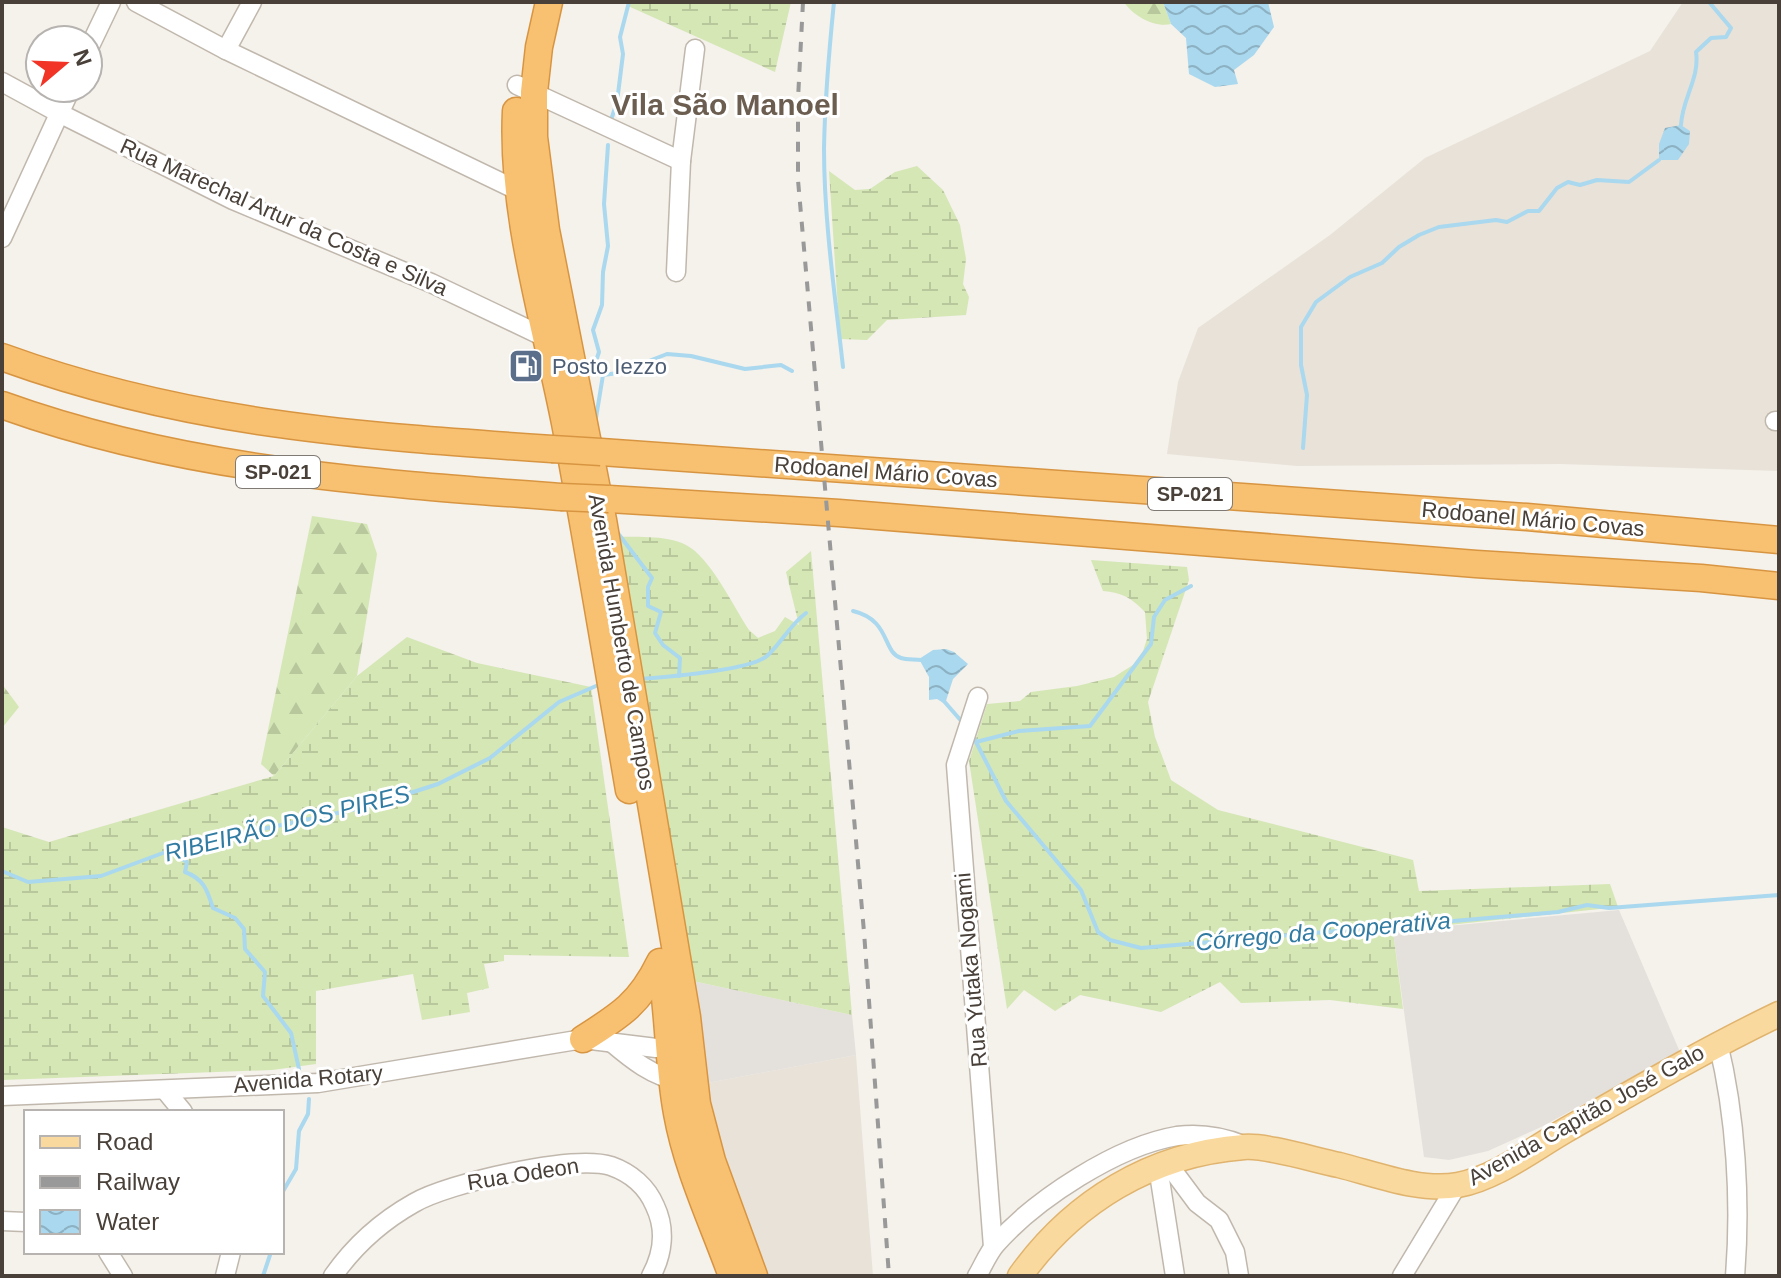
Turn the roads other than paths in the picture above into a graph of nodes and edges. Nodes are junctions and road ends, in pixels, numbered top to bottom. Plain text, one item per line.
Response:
1 (111, 2) edge
2 (136, 2) edge
3 (252, 2) edge
4 (532, 2) edge
5 (549, 2) edge
6 (100, 24) edge
7 (695, 49) dead end
8 (226, 50) junction
9 (2, 82) edge
10 (526, 89) junction
11 (63, 104) edge
12 (59, 113) junction
13 (681, 161) junction
14 (530, 197) junction
15 (2, 238) edge
16 (676, 272) dead end
17 (557, 343) junction
18 (2, 357) edge
19 (2, 405) edge
20 (1779, 540) edge
21 (1779, 586) edge
22 (978, 697) dead end
23 (660, 962) junction
24 (1779, 1014) edge
25 (1779, 1027) edge
26 (583, 1039) junction
27 (611, 1042) junction
28 (680, 1044) junction
29 (1719, 1046) junction
30 (682, 1081) junction
31 (165, 1090) junction
32 (2, 1096) edge
33 (181, 1110) edge
34 (1246, 1146) junction
35 (1163, 1165) junction
36 (1457, 1185) junction
37 (2, 1221) edge
38 (24, 1222) edge
39 (993, 1247) junction
40 (109, 1254) edge
41 (230, 1254) edge
42 (1031, 1269) edge
43 (123, 1276) edge
44 (225, 1276) edge
45 (333, 1276) edge
46 (651, 1276) edge
47 (732, 1276) edge
48 (754, 1276) edge
49 (977, 1276) edge
50 (1175, 1276) edge
51 (1239, 1276) edge
52 (1402, 1276) edge
53 (1735, 1276) edge

1 - 6 street
2 - 8 street
3 - 8 street
4 - 10 highway, Avenida Humberto de Campos
5 - 10 highway, Avenida Humberto de Campos
7 - 13 street
8 - 14 street
9 - 12 street, Rua Marechal Artur da Costa e Silva
10 - 13 street
10 - 14 highway, Avenida Humberto de Campos
11 - 12 street
12 - 15 street
12 - 17 street, Rua Marechal Artur da Costa e Silva
13 - 16 street
14 - 17 highway, Avenida Humberto de Campos
17 - 23 highway, Avenida Humberto de Campos
17 - 28 highway, Avenida Humberto de Campos
18 - 20 highway, Rodoanel Mário Covas / SP-021, bridge
19 - 21 highway, Rodoanel Mário Covas / SP-021, bridge
22 - 39 street, Rua Yutaka Nogami
23 - 26 highway
23 - 28 highway, Avenida Humberto de Campos
24 - 29 main road, Avenida Capitão José Galo
25 - 29 street
26 - 27 street, Avenida Rotary
26 - 31 street, Avenida Rotary
27 - 28 street, Avenida Rotary
27 - 30 street, Avenida Rotary
28 - 30 highway, Avenida Humberto de Campos
29 - 36 main road, Avenida Capitão José Galo
29 - 53 street
30 - 47 highway, Avenida Humberto de Campos
30 - 48 highway, Avenida Humberto de Campos
31 - 32 street, Avenida Rotary
31 - 33 street
34 - 35 main road, Avenida Capitão José Galo
34 - 36 main road, Avenida Capitão José Galo
34 - 39 street, Avenida Capitão José Galo
35 - 42 main road, Avenida Capitão José Galo
35 - 50 street
35 - 51 street
36 - 52 street
37 - 38 street
39 - 49 street, Avenida Capitão José Galo
40 - 43 street
41 - 44 street
45 - 46 street, Rua Odeon

